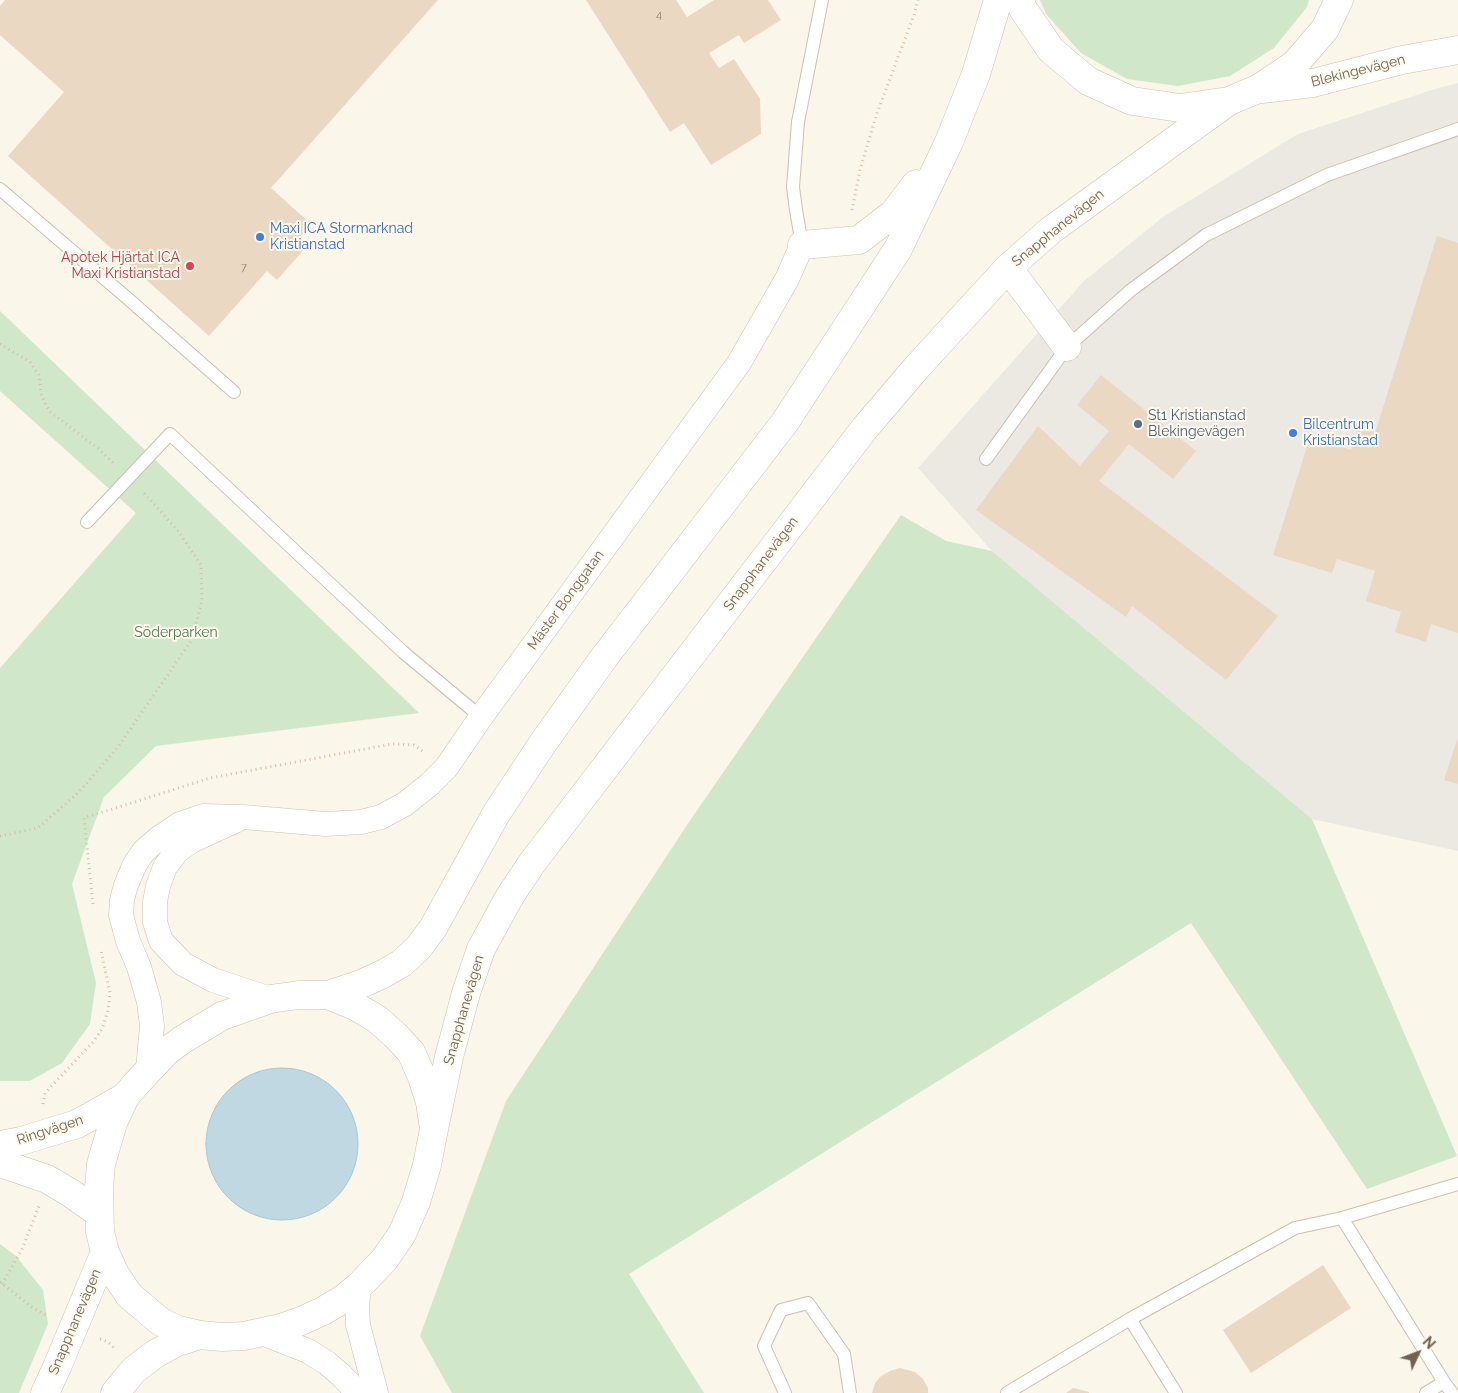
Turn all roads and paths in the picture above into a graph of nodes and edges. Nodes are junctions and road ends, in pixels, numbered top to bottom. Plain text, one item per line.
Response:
1 (822, 0) edge
2 (998, 0) edge
3 (1020, 0) edge
4 (1339, 0) edge
5 (1458, 50) edge
6 (1258, 89) junction
7 (1229, 101) junction
8 (1458, 129) edge
9 (949, 142) junction
10 (0, 190) edge
11 (802, 245) junction
12 (1008, 268) junction
13 (0, 344) edge
14 (1067, 347) junction
15 (234, 392) dead end
16 (986, 459) dead end
17 (120, 469) dead end
18 (139, 488) dead end
19 (87, 522) dead end
20 (480, 717) junction
21 (243, 817) junction
22 (0, 836) edge
23 (328, 995) junction
24 (270, 998) junction
25 (148, 1069) junction
26 (125, 1098) junction
27 (434, 1129) junction
28 (0, 1145) edge
29 (0, 1163) edge
30 (1458, 1184) edge
31 (99, 1213) junction
32 (1342, 1218) junction
33 (105, 1252) junction
34 (359, 1286) junction
35 (1130, 1319) junction
36 (262, 1332) junction
37 (200, 1334) junction
38 (1444, 1382) junction
39 (44, 1393) edge
40 (115, 1393) edge
41 (358, 1393) edge
42 (376, 1393) edge
43 (785, 1393) edge
44 (850, 1393) edge
45 (1007, 1393) edge
46 (1176, 1393) edge
47 (1426, 1393) edge
48 (1452, 1393) edge

1 - 11 lane
2 - 9 main road
3 - 7 main road
4 - 6 main road
5 - 6 main road, Blekingevägen
6 - 7 main road
7 - 12 main road, Snapphanevägen
8 - 14 lane
9 - 11 main road
9 - 23 main road
10 - 15 lane
11 - 20 street, Mäster Bonggatan
12 - 14 main road
12 - 27 main road, Snapphanevägen
13 - 17 path
14 - 16 lane
18 - 22 path
19 - 20 lane
20 - 21 street, Mäster Bonggatan
21 - 24 street, Mäster Bonggatan
21 - 25 street, Mäster Bonggatan
23 - 24 main road
23 - 27 main road
24 - 25 main road
25 - 26 main road
26 - 28 main road, Ringvägen
26 - 31 main road, Snapphanevägen
27 - 34 main road, Snapphanevägen
29 - 31 main road, Ringvägen
30 - 32 lane
31 - 33 main road, Snapphanevägen
32 - 35 lane
32 - 38 lane
33 - 37 main road, Snapphanevägen
33 - 39 main road, Snapphanevägen
34 - 36 main road, Snapphanevägen
34 - 42 street
35 - 45 lane
35 - 46 lane
36 - 37 main road, Snapphanevägen
36 - 41 street
37 - 40 main road
38 - 47 lane
38 - 48 lane
43 - 44 lane

